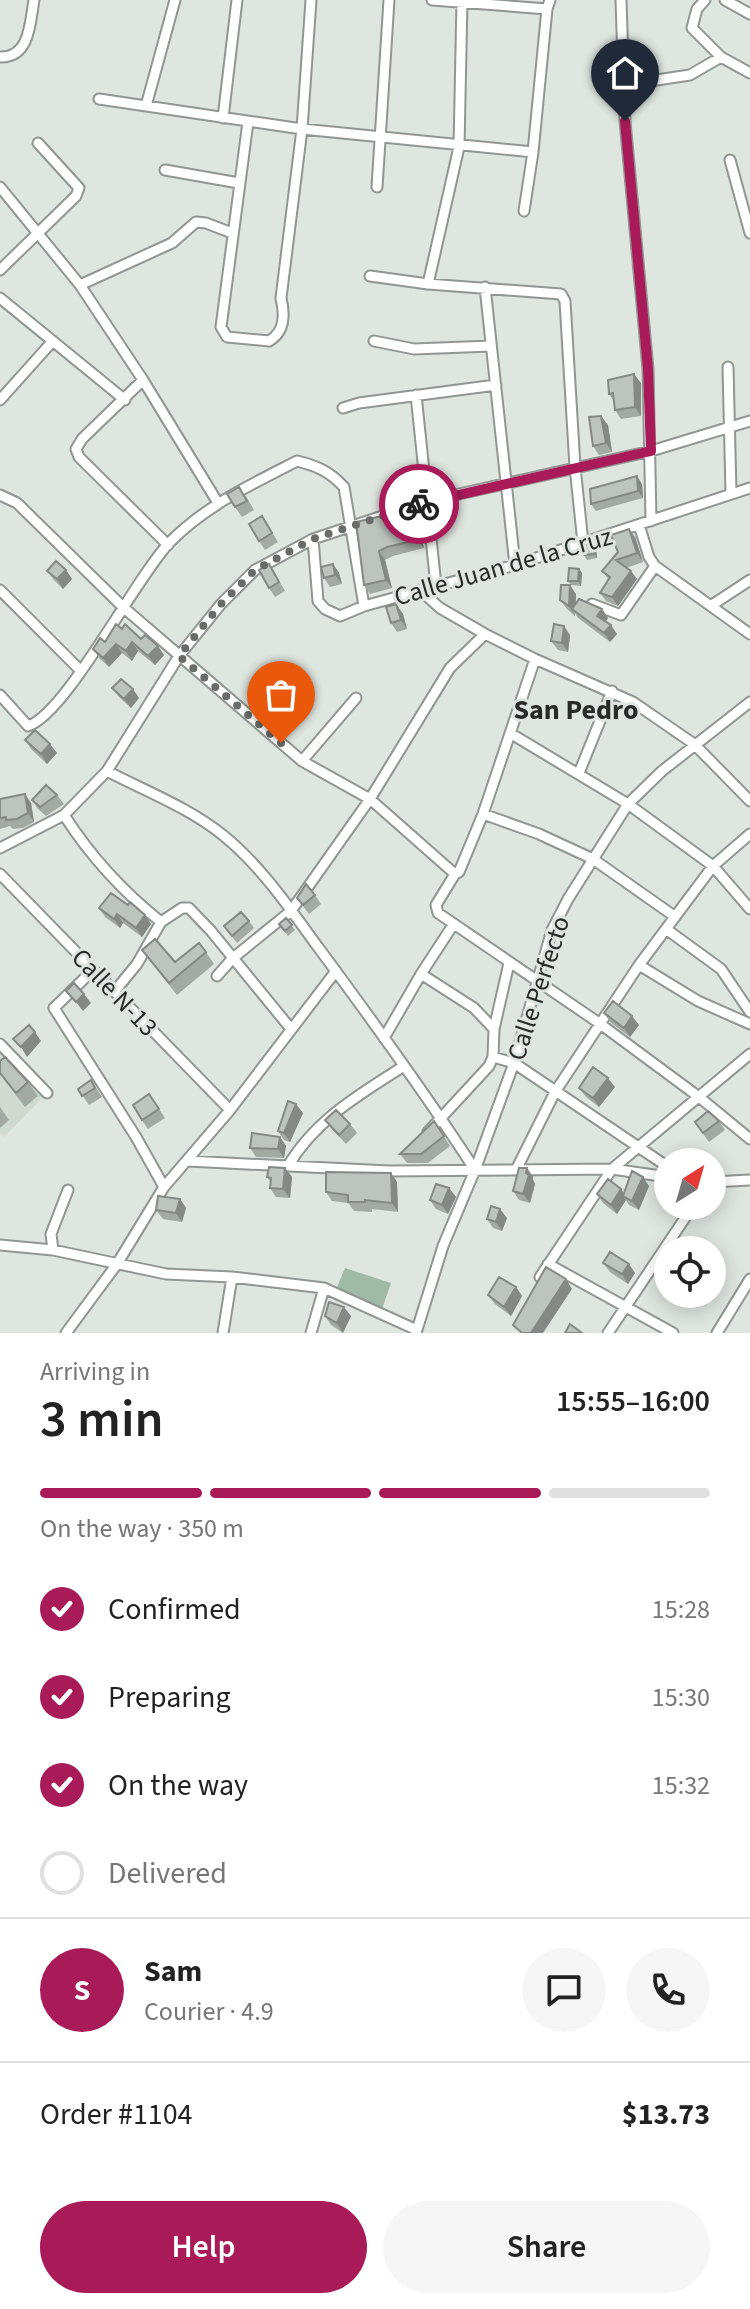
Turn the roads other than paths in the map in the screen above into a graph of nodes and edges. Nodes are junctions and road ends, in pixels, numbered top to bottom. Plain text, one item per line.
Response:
1 (34, 0) edge
2 (175, 0) edge
3 (237, 0) edge
4 (311, 0) edge
5 (389, 0) edge
6 (432, 0) edge
7 (621, 0) edge
8 (705, 0) edge
9 (725, 0) edge
10 (462, 1) edge
11 (548, 4) edge
12 (750, 14) edge
13 (0, 57) edge
14 (721, 57) junction
15 (750, 73) edge
16 (623, 85) junction
17 (99, 99) dead end
18 (146, 106) junction
19 (223, 118) junction
20 (248, 122) junction
21 (302, 129) junction
22 (380, 137) junction
23 (38, 143) dead end
24 (459, 147) junction
25 (533, 152) junction
26 (730, 160) dead end
27 (165, 170) dead end
28 (239, 183) junction
29 (0, 187) edge
30 (377, 187) dead end
31 (524, 211) dead end
32 (39, 233) junction
33 (232, 233) junction
34 (750, 233) edge
35 (0, 270) edge
36 (370, 276) dead end
37 (428, 284) junction
38 (80, 285) junction
39 (485, 287) junction
40 (0, 298) edge
41 (374, 341) dead end
42 (51, 343) junction
43 (491, 346) junction
44 (728, 367) dead end
45 (143, 380) junction
46 (496, 385) junction
47 (416, 395) junction
48 (1, 397) edge
49 (125, 400) junction
50 (343, 408) dead end
51 (750, 421) edge
52 (731, 426) junction
53 (651, 451) junction
54 (575, 467) junction
55 (507, 484) junction
56 (750, 488) edge
57 (731, 493) junction
58 (0, 495) edge
59 (428, 501) junction
60 (218, 503) junction
61 (651, 521) junction
62 (639, 525) junction
63 (351, 526) junction
64 (313, 539) junction
65 (583, 543) junction
66 (168, 545) junction
67 (515, 565) junction
68 (655, 566) junction
69 (750, 580) edge
70 (436, 586) junction
71 (0, 590) edge
72 (420, 590) junction
73 (592, 604) edge
74 (712, 605) junction
75 (364, 606) junction
76 (123, 607) junction
77 (485, 634) junction
78 (750, 634) edge
79 (179, 656) junction
80 (535, 659) junction
81 (81, 671) junction
82 (612, 691) junction
83 (0, 695) edge
84 (356, 698) dead end
85 (750, 702) edge
86 (510, 733) junction
87 (694, 744) junction
88 (302, 761) junction
89 (107, 771) junction
90 (579, 773) junction
91 (370, 799) junction
92 (750, 801) edge
93 (628, 804) junction
94 (483, 814) junction
95 (64, 815) junction
96 (750, 834) edge
97 (0, 848) edge
98 (593, 859) junction
99 (713, 866) junction
100 (457, 873) junction
101 (0, 874) edge
102 (750, 909) edge
103 (291, 911) junction
104 (674, 916) junction
105 (161, 922) junction
106 (453, 925) junction
107 (666, 929) junction
108 (233, 958) junction
109 (509, 963) junction
110 (639, 965) junction
111 (93, 970) junction
112 (336, 971) junction
113 (421, 974) junction
114 (217, 976) dead end
115 (538, 982) junction
116 (114, 992) junction
117 (750, 1012) edge
118 (599, 1023) junction
119 (750, 1024) edge
120 (291, 1029) junction
121 (494, 1029) junction
122 (384, 1038) junction
123 (0, 1044) edge
124 (750, 1054) edge
125 (493, 1057) junction
126 (514, 1063) junction
127 (404, 1066) junction
128 (555, 1092) junction
129 (47, 1093) dead end
130 (699, 1097) junction
131 (230, 1110) junction
132 (441, 1118) junction
133 (421, 1139) edge
134 (750, 1139) edge
135 (638, 1147) junction
136 (654, 1158) edge
137 (400, 1160) edge
138 (188, 1161) junction
139 (288, 1166) junction
140 (612, 1169) junction
141 (475, 1170) junction
142 (516, 1170) junction
143 (389, 1171) junction
144 (654, 1175) edge
145 (750, 1180) edge
146 (726, 1181) edge
147 (164, 1187) junction
148 (68, 1190) dead end
149 (683, 1220) edge
150 (0, 1245) edge
151 (53, 1250) junction
152 (117, 1264) junction
153 (548, 1264) junction
154 (232, 1277) junction
155 (750, 1279) edge
156 (324, 1288) junction
157 (533, 1292) edge
158 (625, 1306) junction
159 (417, 1331) edge
160 (66, 1333) edge
161 (223, 1333) edge
162 (311, 1333) edge
163 (608, 1333) edge
164 (673, 1333) edge
165 (717, 1333) edge

1 - 13 street
2 - 18 street
3 - 19 street
4 - 21 street
5 - 22 street
6 - 10 street
7 - 16 street
8 - 14 street
9 - 12 street
10 - 11 street
10 - 24 street
11 - 25 street
14 - 15 street
14 - 16 street
16 - 53 street
17 - 18 street
18 - 19 street
19 - 20 street
20 - 21 street
20 - 28 street
21 - 22 street
21 - 33 street
22 - 24 street
22 - 30 street
23 - 32 street
24 - 25 street
24 - 37 street
25 - 31 street
26 - 34 street
27 - 28 street
28 - 33 street
29 - 32 street
32 - 35 street
32 - 38 street
33 - 38 street
36 - 37 street
37 - 39 street
38 - 45 street
39 - 43 street
39 - 54 street
40 - 42 street
41 - 43 street
42 - 48 street
42 - 49 street
43 - 46 street
44 - 52 street
45 - 49 street
45 - 60 street
46 - 47 street
46 - 55 street
47 - 50 street
47 - 59 street
49 - 66 street
51 - 52 street
52 - 53 street
52 - 57 street
53 - 54 street
53 - 61 street
54 - 55 street
54 - 65 street
55 - 59 street
55 - 67 street
56 - 57 street, Calle Juan de la Cruz
57 - 61 street, Calle Juan de la Cruz
58 - 76 street
59 - 63 street
59 - 70 street
60 - 63 street
60 - 66 street
61 - 62 street, Calle Juan de la Cruz
62 - 65 street, Calle Juan de la Cruz
62 - 68 street
63 - 64 street
63 - 75 street
64 - 75 street, Calle Juan de la Cruz
64 - 79 street
65 - 67 street, Calle Juan de la Cruz
66 - 76 street
67 - 70 street, Calle Juan de la Cruz
68 - 73 street
68 - 74 street
69 - 74 street
70 - 72 street, Calle Juan de la Cruz
71 - 81 street
72 - 75 street, Calle Juan de la Cruz
72 - 77 street
74 - 78 street
76 - 79 street
76 - 81 street
77 - 80 street
77 - 91 street
79 - 88 street
79 - 89 street
80 - 82 street
80 - 86 street
81 - 83 street
82 - 87 street
82 - 90 street
84 - 88 street
85 - 87 street, Calle Perfecto
86 - 90 street
86 - 94 street
87 - 92 street
87 - 93 street, Calle Perfecto
88 - 91 street
89 - 95 street
89 - 103 street
90 - 93 street
91 - 100 street
91 - 103 street
93 - 98 street, Calle Perfecto
93 - 99 street
94 - 98 street
94 - 100 street
95 - 97 street
95 - 105 street
96 - 99 street
98 - 104 street
98 - 115 street, Calle Perfecto
99 - 102 street
99 - 104 street
100 - 106 street
101 - 111 street, Calle N-13
103 - 108 street
103 - 112 street
104 - 107 street
105 - 108 street
105 - 116 street
106 - 109 street
106 - 113 street
107 - 110 street
107 - 117 street
108 - 114 street
108 - 120 street
109 - 115 street
109 - 121 street
110 - 118 street
110 - 119 street
111 - 116 street, Calle N-13
111 - 147 street
112 - 120 street
112 - 122 street
113 - 121 street
113 - 122 street
115 - 118 street
115 - 126 street, Calle Perfecto
116 - 131 street, Calle N-13
118 - 128 street
118 - 130 street
120 - 131 street
121 - 125 street
122 - 127 street
123 - 129 street
124 - 130 street
125 - 126 street
125 - 132 street
126 - 128 street
126 - 141 street, Calle Perfecto
127 - 132 street
127 - 139 street
128 - 135 street
128 - 142 street
130 - 134 street
130 - 135 street
131 - 138 street
132 - 133 street
132 - 141 street
135 - 136 street
135 - 140 street
137 - 143 street
138 - 139 street
138 - 147 street
139 - 143 street
140 - 142 street
140 - 144 street
140 - 153 street
141 - 142 street
141 - 143 street
141 - 159 street, Calle Perfecto
145 - 146 street
147 - 152 street
148 - 151 street
149 - 158 street
150 - 151 street
151 - 152 street
152 - 154 street
152 - 160 street
153 - 157 street
153 - 158 street
154 - 156 street
154 - 161 street
155 - 165 street
156 - 159 street
156 - 162 street
158 - 163 street
158 - 164 street

